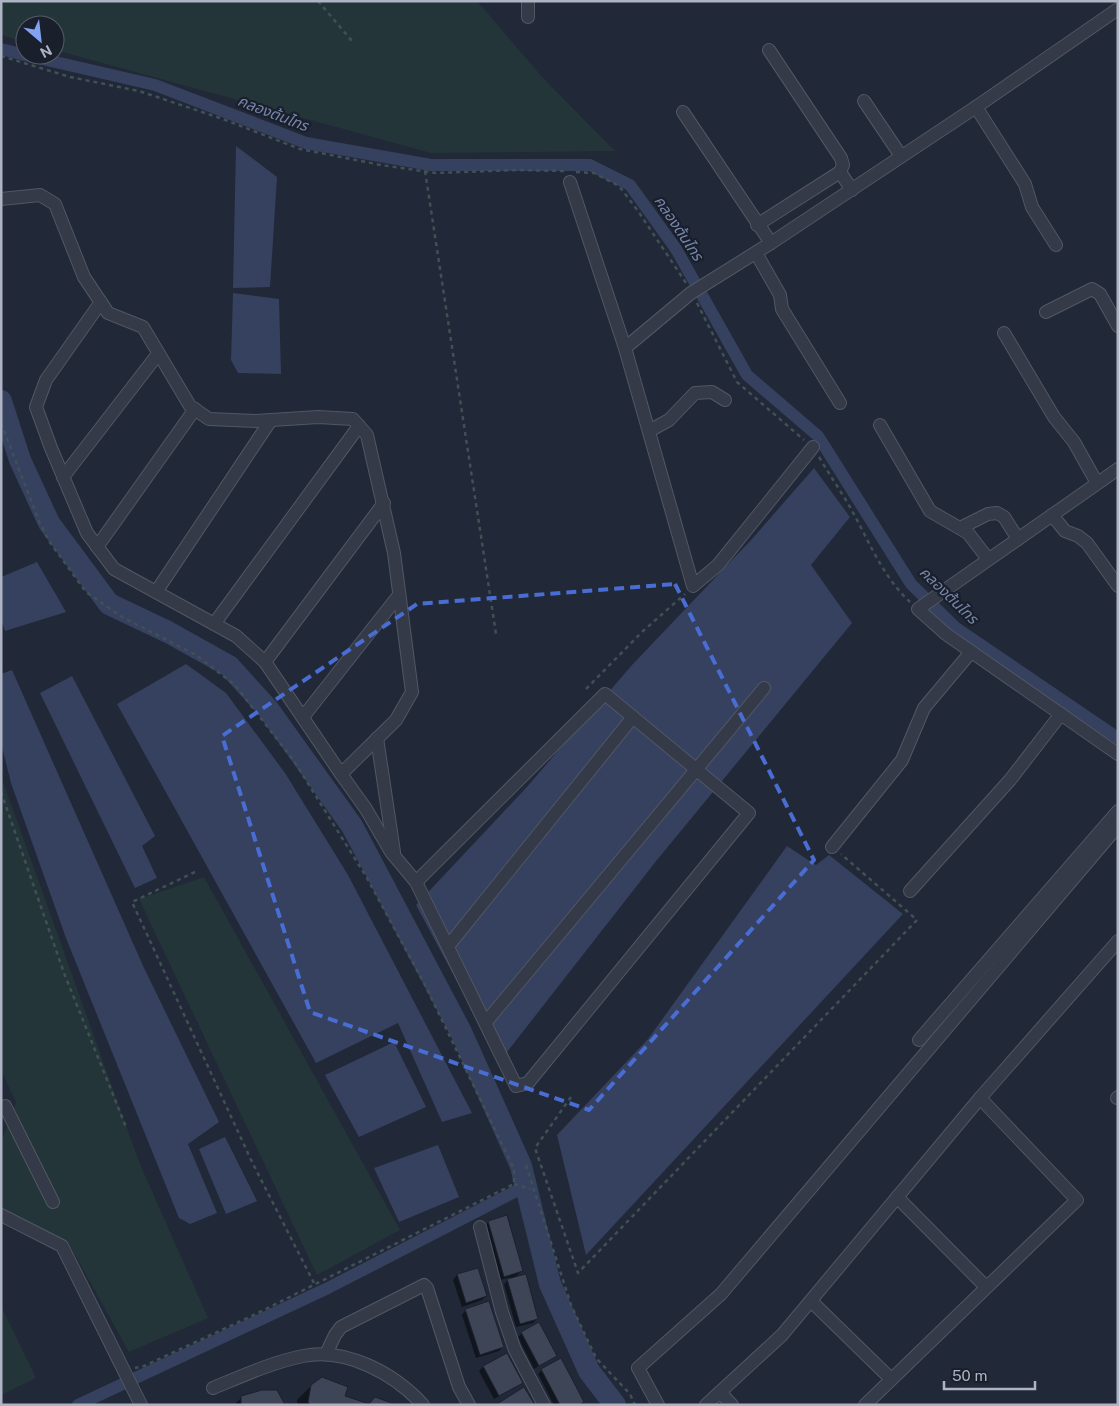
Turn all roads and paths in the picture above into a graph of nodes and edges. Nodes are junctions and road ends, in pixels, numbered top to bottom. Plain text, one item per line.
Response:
1 (318, 1) edge
2 (528, 1) edge
3 (1118, 9) edge
4 (528, 17) dead end
5 (352, 41) dead end
6 (769, 50) dead end
7 (1, 56) edge
8 (864, 102) dead end
9 (976, 107) junction
10 (683, 112) dead end
11 (901, 156) junction
12 (425, 171) junction
13 (840, 172) junction
14 (570, 175) junction
15 (852, 190) junction
16 (1, 200) edge
17 (757, 225) junction
18 (771, 243) junction
19 (1056, 245) dead end
20 (756, 253) junction
21 (696, 290) junction
22 (100, 302) junction
23 (1046, 312) dead end
24 (1118, 326) edge
25 (1004, 333) dead end
26 (625, 348) junction
27 (158, 354) junction
28 (725, 400) dead end
29 (840, 403) dead end
30 (195, 410) junction
31 (271, 420) junction
32 (1, 423) edge
33 (880, 425) dead end
34 (359, 426) junction
35 (649, 431) junction
36 (813, 447) junction
37 (1118, 469) edge
38 (63, 477) junction
39 (1097, 483) junction
40 (384, 503) junction
41 (1052, 515) junction
42 (960, 528) junction
43 (1018, 538) junction
44 (97, 546) junction
45 (988, 559) junction
46 (693, 586) junction
47 (1118, 586) edge
48 (156, 592) junction
49 (400, 595) junction
50 (918, 609) junction
51 (214, 624) junction
52 (496, 634) dead end
53 (971, 652) junction
54 (265, 662) junction
55 (764, 688) dead end
56 (586, 689) dead end
57 (1061, 714) junction
58 (633, 717) junction
59 (303, 718) junction
60 (378, 738) junction
61 (1118, 754) edge
62 (696, 770) junction
63 (341, 774) junction
64 (1, 792) edge
65 (1118, 811) edge
66 (1118, 826) edge
67 (832, 847) joint
68 (395, 857) junction
69 (195, 872) dead end
70 (416, 882) junction
71 (910, 891) dead end
72 (1118, 941) edge
73 (449, 945) junction
74 (486, 1022) junction
75 (920, 1040) dead end
76 (571, 1097) dead end
77 (980, 1098) junction
78 (2, 1107) edge
79 (126, 1127) dead end
80 (526, 1165) dead end
81 (514, 1184) junction
82 (532, 1189) junction
83 (897, 1197) junction
84 (54, 1202) dead end
85 (1, 1215) edge
86 (480, 1226) dead end
87 (315, 1285) junction
88 (986, 1287) junction
89 (810, 1301) junction
90 (326, 1354) junction
91 (124, 1370) junction
92 (891, 1379) junction
93 (213, 1388) dead end
94 (720, 1392) junction
95 (141, 1405) edge
96 (423, 1405) edge
97 (469, 1405) edge
98 (544, 1405) edge
99 (635, 1405) edge
100 (658, 1405) edge
101 (706, 1405) edge
102 (732, 1405) edge
103 (865, 1405) edge

1 - 5 path
2 - 4 street
3 - 9 street
6 - 13 street
7 - 12 path
8 - 11 street
9 - 11 street
9 - 19 street
10 - 17 street
11 - 15 street
12 - 14 path
12 - 52 path
13 - 15 street
13 - 17 street
14 - 21 path
14 - 26 street
15 - 18 street
16 - 22 street
17 - 18 street
18 - 20 street
20 - 21 street
20 - 29 street
21 - 26 street
21 - 36 path
22 - 27 street
22 - 38 street
23 - 24 street
25 - 39 street
26 - 35 street
27 - 30 street
27 - 38 street
28 - 35 street
30 - 31 street
30 - 44 street
31 - 34 street
31 - 48 street
32 - 81 path
33 - 42 street
34 - 40 street
34 - 51 street
35 - 46 street
36 - 46 street
36 - 50 path
37 - 39 street
38 - 44 street
39 - 41 street
40 - 49 street
40 - 54 street
41 - 43 street
41 - 47 street
42 - 43 street
42 - 45 street
43 - 45 street
44 - 48 street
45 - 50 street
46 - 56 path
48 - 51 street
49 - 59 street
49 - 60 street
50 - 53 street
51 - 54 street
53 - 57 street
53 - 67 street
54 - 59 street
55 - 62 street
57 - 61 street
57 - 71 street
58 - 62 street
58 - 70 street
58 - 73 street
59 - 63 street
60 - 63 street
60 - 68 street
62 - 74 street
62 - 74 street
63 - 68 street
64 - 79 path
65 - 75 street
66 - 100 street
67 - 76 path
68 - 70 street
69 - 87 path
70 - 73 street
72 - 77 street
73 - 74 street
77 - 83 street
77 - 88 street
78 - 84 street
80 - 82 path
81 - 82 path
81 - 87 path
82 - 99 path
83 - 88 street
83 - 89 street
85 - 91 street
86 - 98 street
87 - 91 path
88 - 92 street
89 - 92 street
89 - 94 street
90 - 93 street
90 - 96 street
90 - 97 street
91 - 95 street
92 - 103 street
94 - 101 street
94 - 102 street

